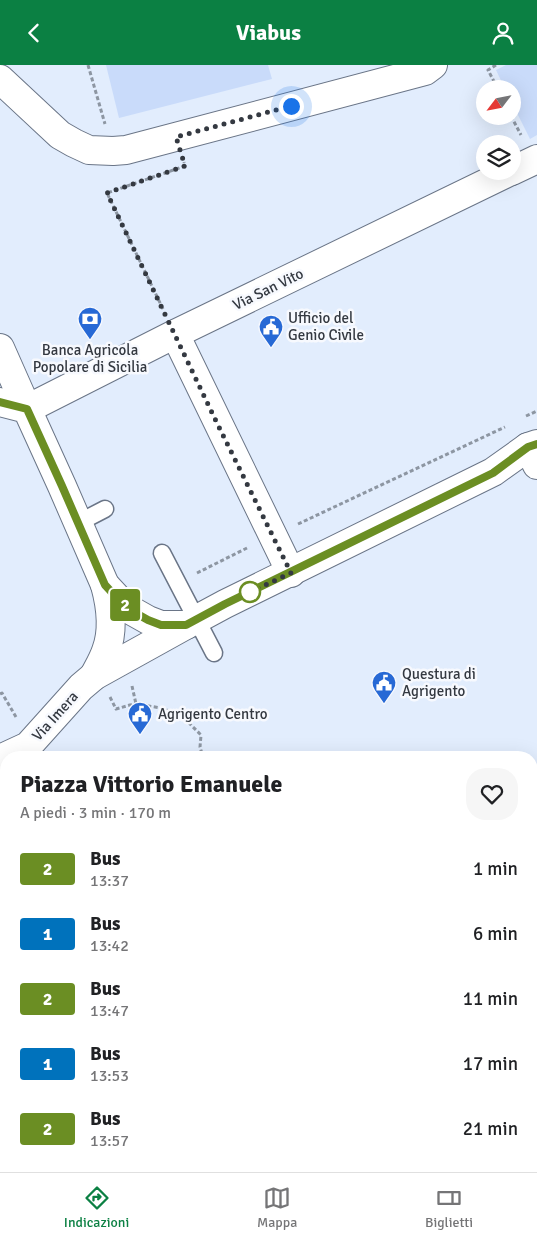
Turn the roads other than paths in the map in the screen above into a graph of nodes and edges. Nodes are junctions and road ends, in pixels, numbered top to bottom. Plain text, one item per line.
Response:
1 (433, 65) edge
2 (0, 79) edge
3 (537, 159) edge
4 (521, 167) edge
5 (493, 180) edge
6 (175, 334) junction
7 (0, 348) edge
8 (0, 402) edge
9 (27, 409) junction
10 (534, 452) edge
11 (105, 509) dead end
12 (78, 523) junction
13 (162, 553) dead end
14 (291, 573) junction
15 (105, 585) junction
16 (192, 622) junction
17 (214, 653) dead end
18 (100, 684) junction
19 (24, 751) edge

1 - 2 street
3 - 4 street, Via San Vito
5 - 6 street, Via San Vito
6 - 9 street, Via San Vito
6 - 14 street
7 - 9 street
8 - 9 street
9 - 12 street
10 - 14 street
11 - 12 lane
12 - 15 street
13 - 16 lane
14 - 16 street
15 - 16 street
15 - 18 street
16 - 17 lane
16 - 18 street
18 - 19 street, Via Imera

